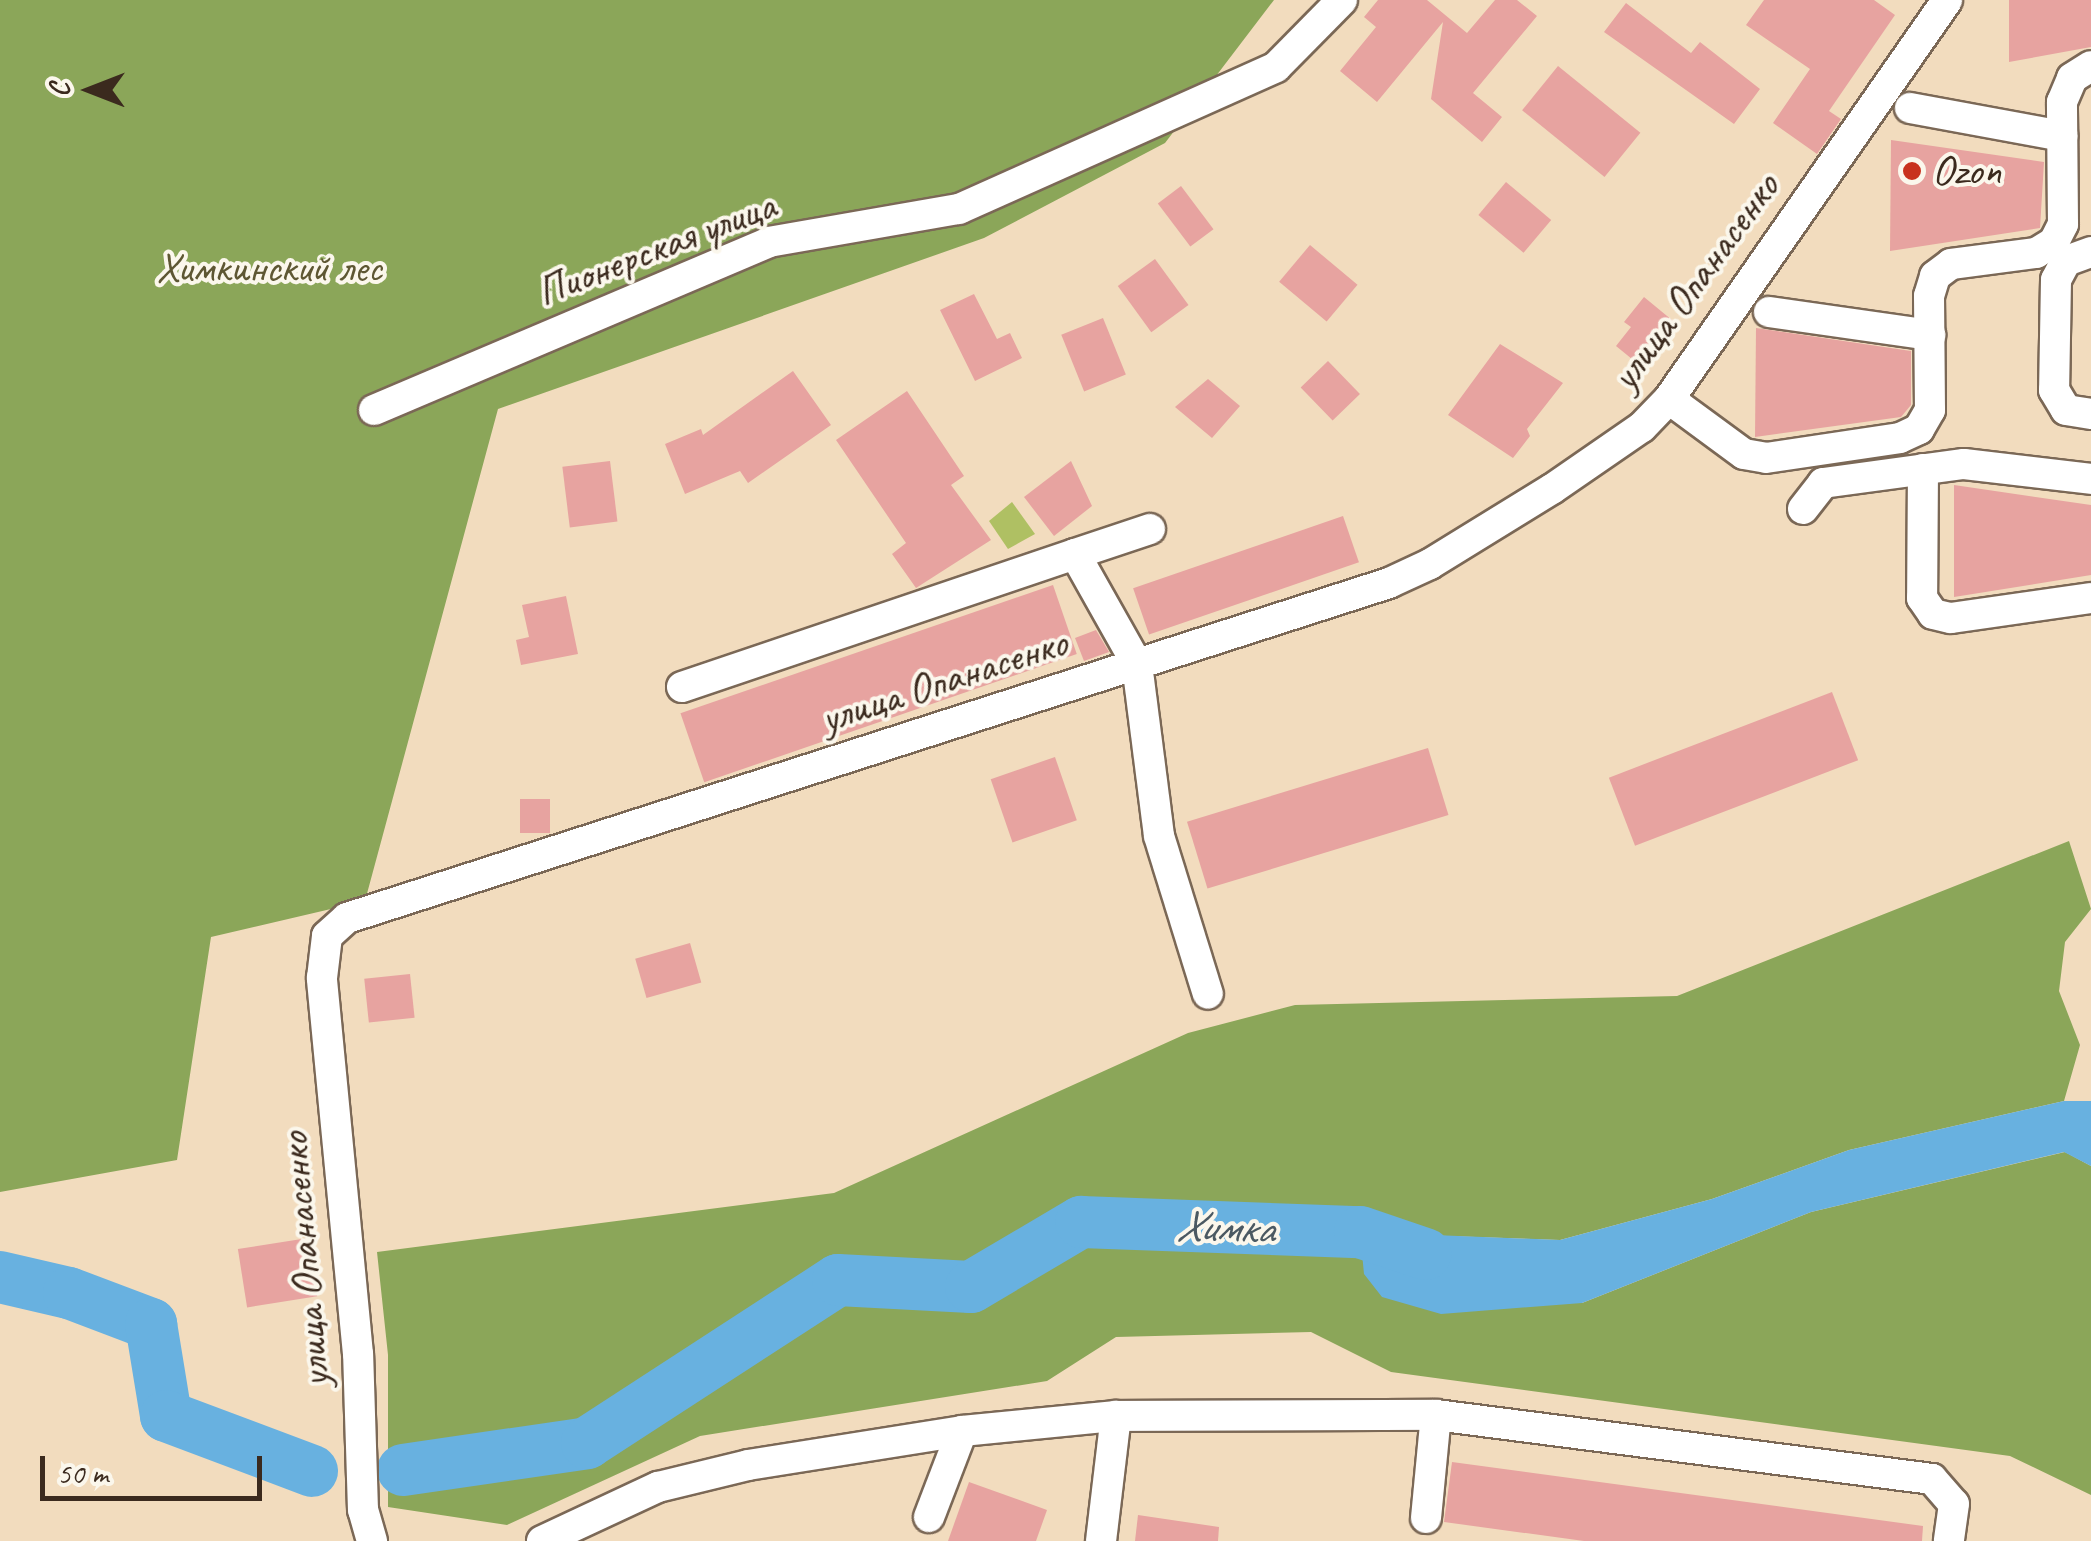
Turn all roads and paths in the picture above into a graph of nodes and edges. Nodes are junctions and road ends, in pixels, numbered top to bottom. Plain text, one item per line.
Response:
1 (1342, 0) edge
2 (1946, 0) edge
3 (2091, 66) edge
4 (1910, 108) dead end
5 (2062, 136) junction
6 (2091, 252) edge
7 (1769, 312) dead end
8 (1930, 335) junction
9 (1670, 399) junction
10 (374, 410) dead end
11 (2091, 414) edge
12 (1923, 470) junction
13 (2091, 479) edge
14 (1803, 510) dead end
15 (1150, 530) dead end
16 (1075, 554) junction
17 (2091, 598) edge
18 (1137, 664) junction
19 (682, 686) dead end
20 (1208, 994) dead end
21 (1436, 1415) junction
22 (1116, 1416) junction
23 (962, 1430) junction
24 (929, 1516) dead end
25 (1426, 1518) dead end
26 (550, 1539) edge
27 (372, 1541) edge
28 (1101, 1541) edge
29 (1948, 1541) edge

1 - 10 street, Пионерская улица
2 - 9 street, улица Опанасенко
3 - 5 street
4 - 5 street
5 - 8 street
6 - 11 street
7 - 8 street
8 - 9 street
9 - 18 street, улица Опанасенко
12 - 13 street
12 - 14 street
12 - 17 street
15 - 16 street
16 - 18 street
16 - 19 street
18 - 20 street
18 - 27 street, улица Опанасенко
21 - 22 street
21 - 25 street
21 - 29 street
22 - 23 street
22 - 28 street
23 - 24 street
23 - 26 street

